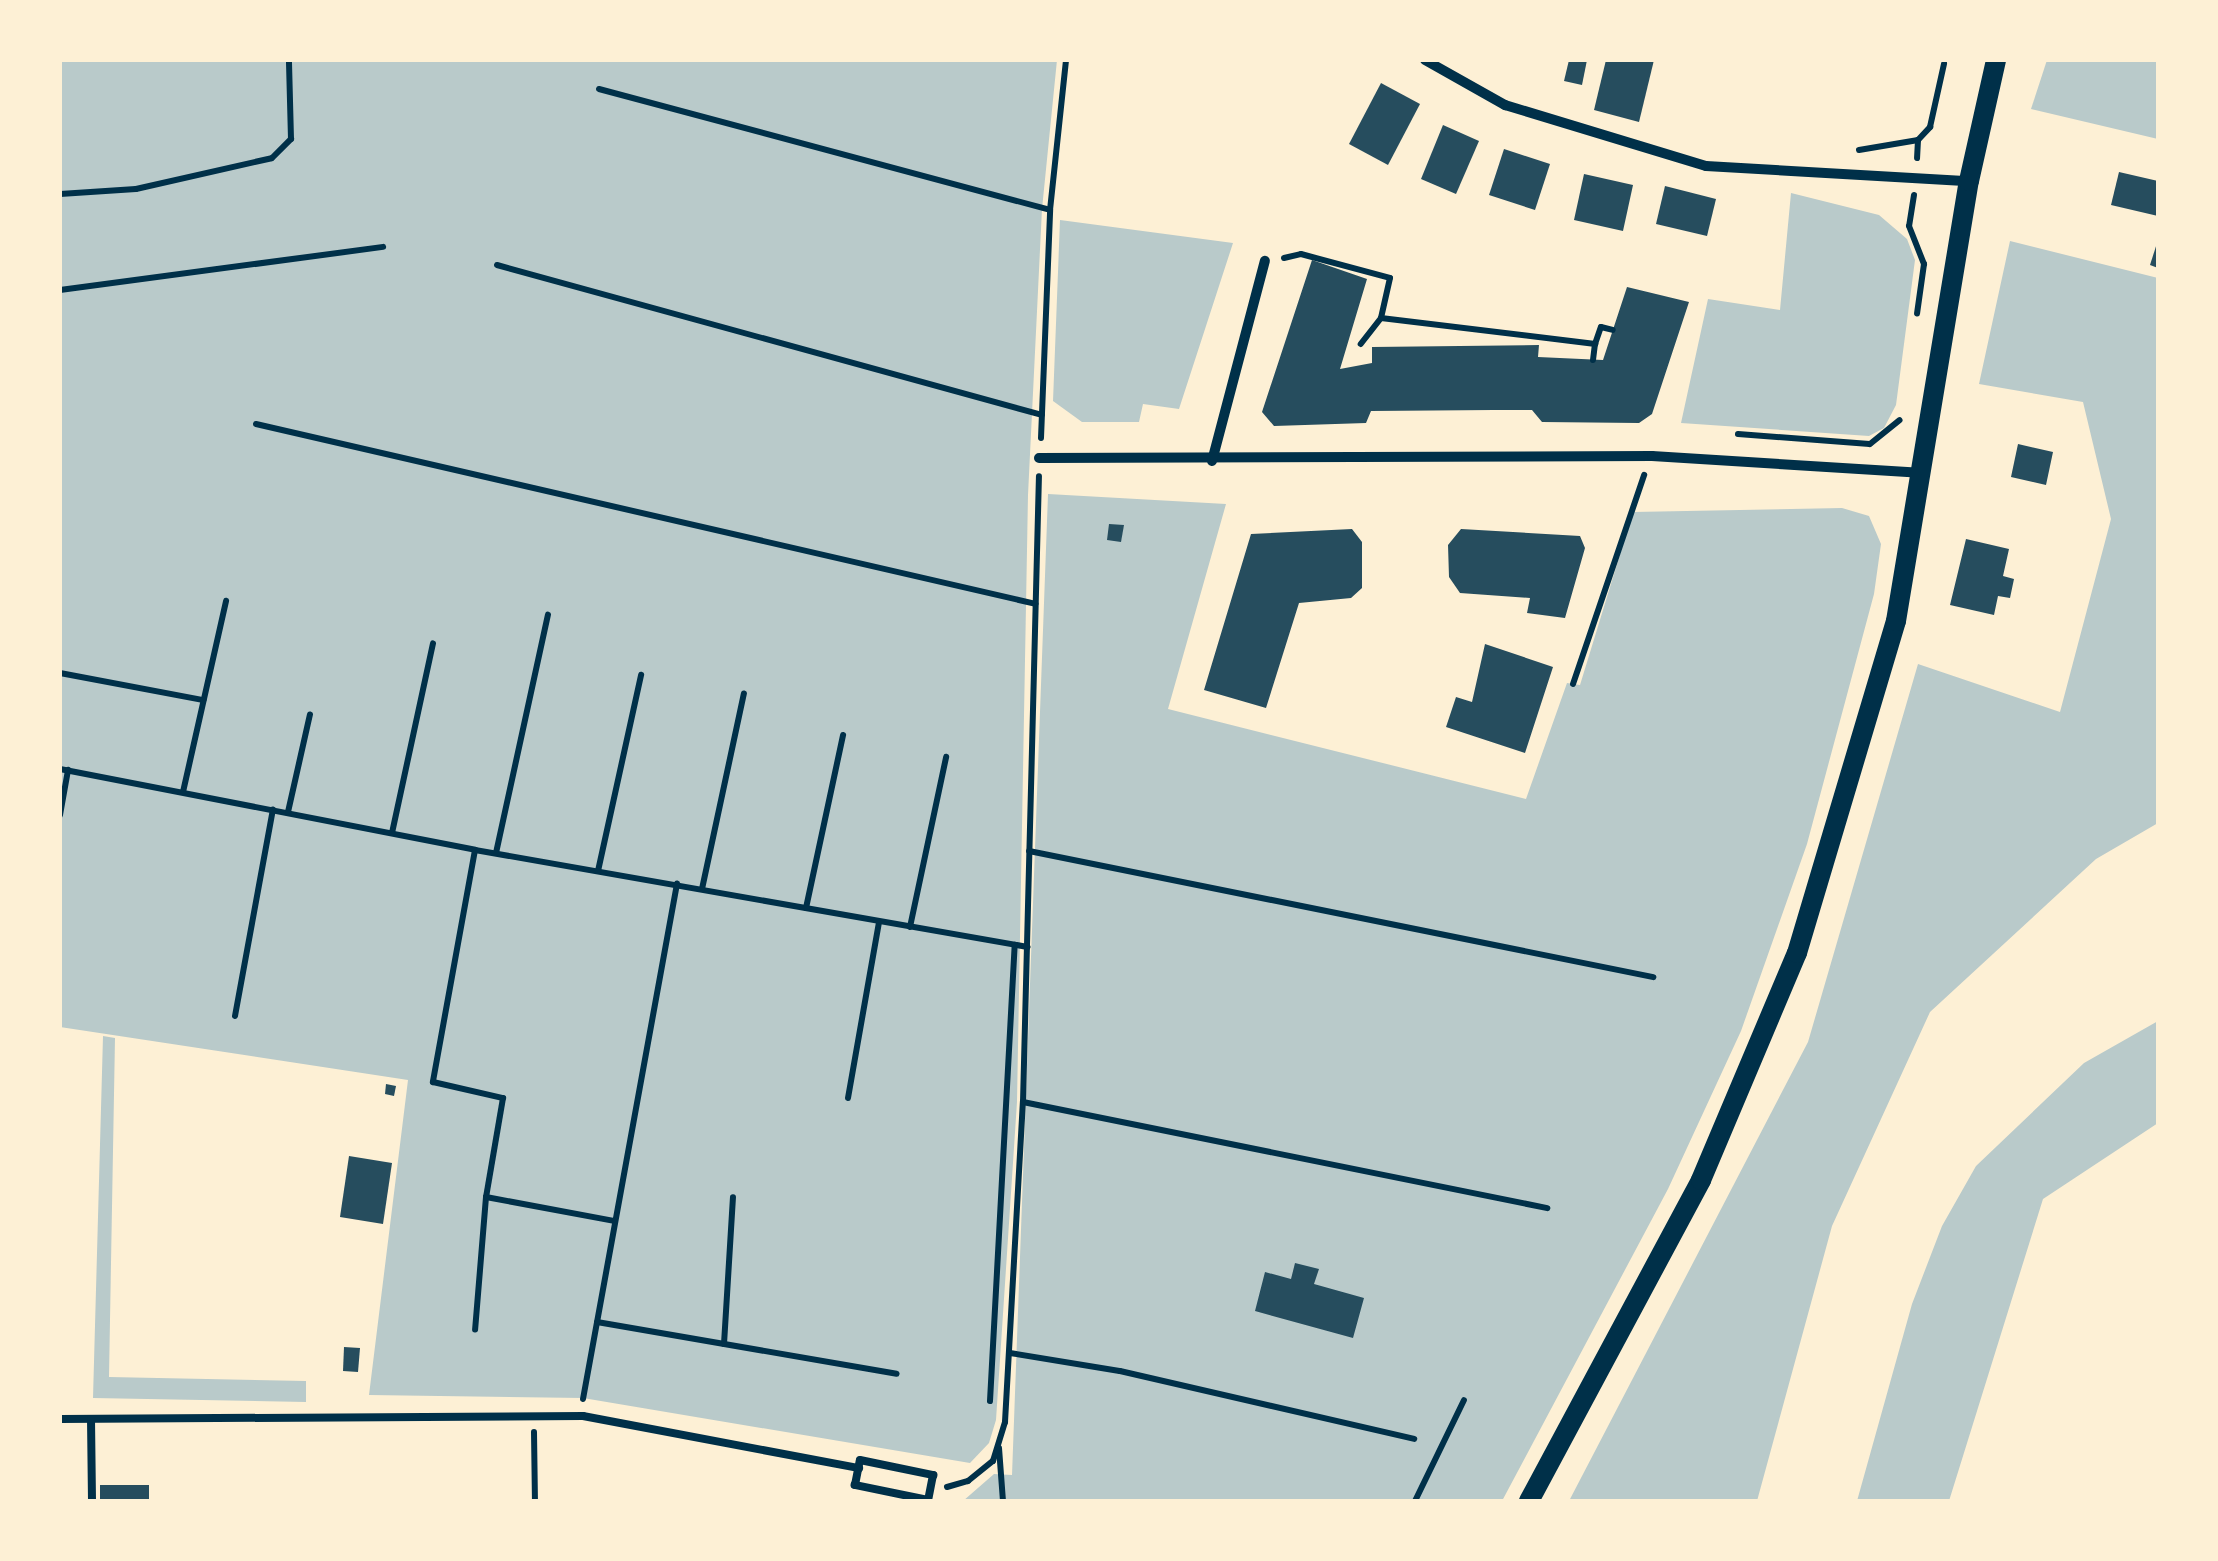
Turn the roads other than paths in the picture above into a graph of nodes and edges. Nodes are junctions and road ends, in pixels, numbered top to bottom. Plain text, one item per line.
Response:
1 (1426, 60) edge
2 (1996, 60) edge
3 (1969, 181) junction
4 (1265, 262) road end
5 (1039, 458) road end
6 (1212, 461) junction
7 (1924, 473) junction
8 (60, 1419) edge
9 (91, 1419) junction
10 (859, 1468) junction
11 (92, 1501) edge
12 (1528, 1501) edge

1 - 3 street
2 - 3 main road
3 - 7 main road
4 - 6 street
5 - 6 street
6 - 7 street
7 - 12 main road
8 - 9 lane
9 - 10 lane
9 - 11 lane
10 - 10 lane

